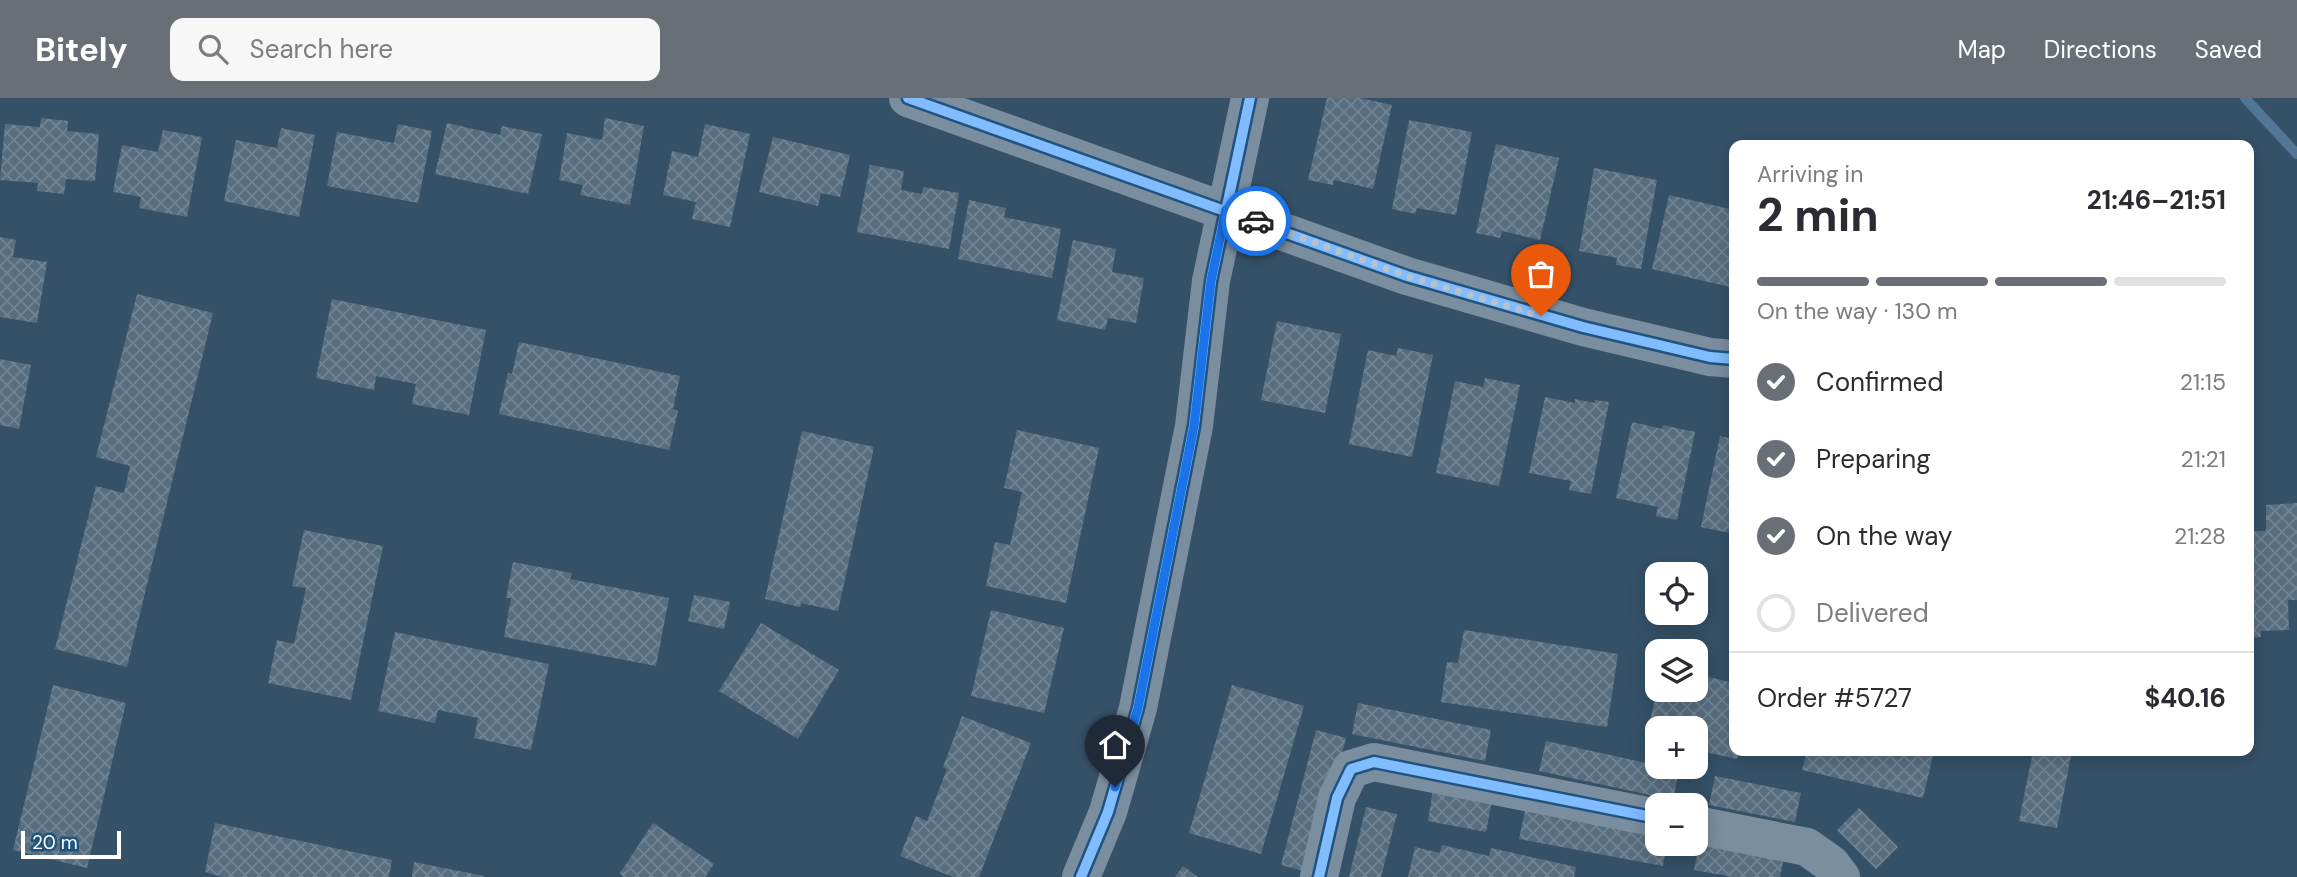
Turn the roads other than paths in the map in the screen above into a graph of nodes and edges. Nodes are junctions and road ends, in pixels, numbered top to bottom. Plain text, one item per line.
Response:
1 (908, 98) edge
2 (1250, 98) edge
3 (1226, 210) junction
4 (1729, 359) edge
5 (1645, 815) edge
6 (1708, 827) edge
7 (1081, 877) edge
8 (1320, 877) edge
9 (1841, 877) edge

1 - 3 street
2 - 3 street
3 - 4 street
3 - 7 street
5 - 8 street
6 - 9 street

